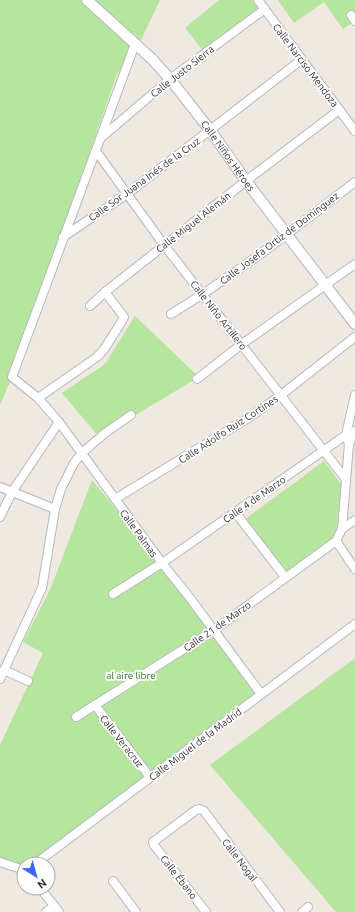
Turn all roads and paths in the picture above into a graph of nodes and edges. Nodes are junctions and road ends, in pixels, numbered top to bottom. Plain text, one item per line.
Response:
1 (87, 0) edge
2 (258, 0) edge
3 (265, 9) junction
4 (135, 44) junction
5 (301, 60) junction
6 (170, 79) junction
7 (339, 110) junction
8 (210, 130) junction
9 (355, 131) edge
10 (102, 137) junction
11 (96, 150) junction
12 (246, 181) junction
13 (355, 182) edge
14 (127, 194) junction
15 (287, 235) junction
16 (63, 237) junction
17 (164, 245) junction
18 (355, 264) edge
19 (326, 285) junction
20 (105, 292) junction
21 (204, 294) junction
22 (90, 306) dead end
23 (171, 314) dead end
24 (355, 324) edge
25 (355, 336) edge
26 (242, 344) junction
27 (197, 379) dead end
28 (281, 395) junction
29 (355, 395) edge
30 (38, 398) junction
31 (131, 415) dead end
32 (59, 422) junction
33 (355, 431) edge
34 (346, 435) junction
35 (349, 444) junction
36 (323, 450) junction
37 (82, 453) junction
38 (345, 478) junction
39 (0, 487) edge
40 (12, 492) junction
41 (115, 499) junction
42 (55, 509) junction
43 (235, 512) junction
44 (0, 517) edge
45 (355, 520) edge
46 (342, 529) junction
47 (336, 541) junction
48 (162, 563) junction
49 (355, 569) edge
50 (285, 577) junction
51 (113, 594) dead end
52 (355, 624) edge
53 (214, 630) junction
54 (4, 670) junction
55 (0, 679) edge
56 (28, 681) dead end
57 (262, 694) junction
58 (95, 705) junction
59 (76, 717) dead end
60 (150, 777) junction
61 (153, 842) joint
62 (46, 856) edge
63 (0, 862) edge
64 (16, 867) edge
65 (113, 881) dead end
66 (46, 896) edge
67 (57, 909) edge
68 (46, 912) edge
69 (136, 912) edge
70 (206, 912) edge
71 (280, 912) edge

1 - 4 street, Calle Niños Héroes
2 - 3 street, Calle Narciso Mendoza
3 - 5 street, Calle Narciso Mendoza
3 - 6 street, Calle Justo Sierra
4 - 6 street, Calle Niños Héroes
4 - 10 street
5 - 7 street, Calle Narciso Mendoza
5 - 8 street, Calle Sor Juana Inés de la Cruz
6 - 8 street, Calle Niños Héroes
6 - 10 street, Calle Justo Sierra
7 - 9 street, Calle Narciso Mendoza
7 - 12 street, Calle Miguel Alemán
8 - 12 street, Calle Niños Héroes
8 - 14 street, Calle Sor Juana Inés de la Cruz
10 - 11 street
11 - 14 street, Calle Niño Artillero
11 - 16 street
12 - 15 street, Calle Niños Héroes
12 - 17 street, Calle Miguel Alemán
13 - 15 street, Calle Josefa Ortiz de Domínguez
14 - 16 street, Calle Sor Juana Inés de la Cruz
14 - 17 street, Calle Niño Artillero
15 - 19 street, Calle Niños Héroes
15 - 21 street, Calle Josefa Ortiz de Domínguez
16 - 30 street, Calle Palmas
17 - 20 street, Calle Miguel Alemán
17 - 21 street, Calle Niño Artillero
18 - 19 street
19 - 24 street, Calle Niños Héroes
19 - 26 street
20 - 22 street, Calle Miguel Alemán
20 - 30 street
21 - 23 street, Calle Josefa Ortiz de Domínguez
21 - 26 street, Calle Niño Artillero
25 - 28 street, Calle Adolfo Ruiz Cortines
26 - 27 street
26 - 28 street, Calle Niño Artillero
28 - 36 street, Calle Niño Artillero
28 - 41 street, Calle Adolfo Ruiz Cortines
29 - 34 street
30 - 32 street, Calle Palmas
31 - 37 street
32 - 37 street, Calle Palmas
32 - 40 street
33 - 35 street
34 - 35 street
34 - 36 street, Calle 4 de Marzo
35 - 38 street
36 - 38 street, Calle Niño Artillero
36 - 43 street, Calle 4 de Marzo
37 - 41 street, Calle Palmas
37 - 42 street
38 - 46 street
39 - 40 street
40 - 42 street
40 - 44 street
41 - 48 street, Calle Palmas
42 - 54 street
43 - 48 street, Calle 4 de Marzo
43 - 50 street
45 - 46 street
46 - 47 street
47 - 49 street
47 - 50 street, Calle 21 de Marzo
48 - 51 street, Calle 4 de Marzo
48 - 53 street, Calle Palmas
50 - 53 street, Calle 21 de Marzo
52 - 57 street, Calle Miguel de la Madrid
53 - 57 street, Calle Palmas
53 - 58 street, Calle 21 de Marzo
54 - 55 street
54 - 56 street
57 - 60 street, Calle Miguel de la Madrid
58 - 59 street, Calle 21 de Marzo
58 - 60 street, Calle Veracruz
60 - 62 street, Calle Miguel de la Madrid
61 - 70 street, Calle Ébano
61 - 71 street, Calle Nogal
63 - 64 street
65 - 69 street
66 - 67 street
67 - 68 street

